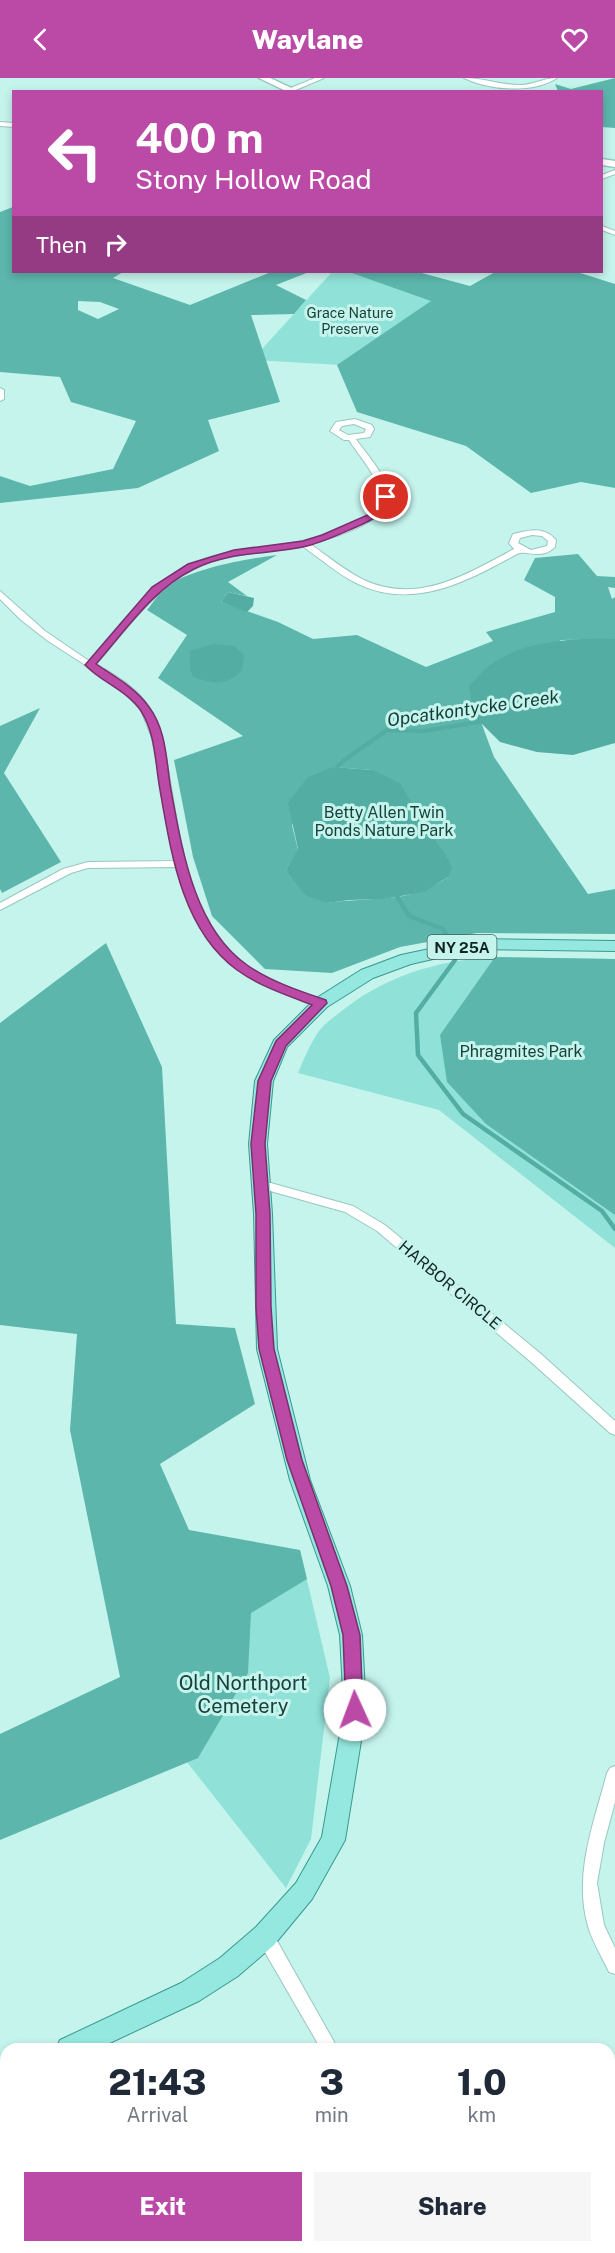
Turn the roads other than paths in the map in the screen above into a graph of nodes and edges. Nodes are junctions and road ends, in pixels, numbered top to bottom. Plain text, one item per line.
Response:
1 (263, 78) edge
2 (321, 78) edge
3 (467, 78) edge
4 (554, 78) edge
5 (288, 90) edge
6 (292, 90) edge
7 (0, 390) edge
8 (0, 399) edge
9 (352, 439) dead end
10 (304, 544) junction
11 (520, 549) dead end
12 (0, 594) edge
13 (90, 665) junction
14 (182, 864) junction
15 (0, 908) edge
16 (615, 946) edge
17 (321, 1003) junction
18 (260, 1184) junction
19 (615, 1429) edge
20 (615, 1773) edge
21 (265, 1936) junction
22 (615, 1966) edge
23 (82, 2043) edge
24 (327, 2043) edge

1 - 5 main road
2 - 6 street
3 - 4 street
7 - 8 street
9 - 10 street
10 - 11 street
10 - 13 street
12 - 13 street
13 - 14 street
14 - 15 street
14 - 17 street
16 - 17 main road, NY 25A
17 - 18 main road, NY 25A
18 - 19 street, HARBOR CIRCLE
18 - 21 main road, NY 25A
20 - 22 street
21 - 23 main road, NY 25A
21 - 24 street

